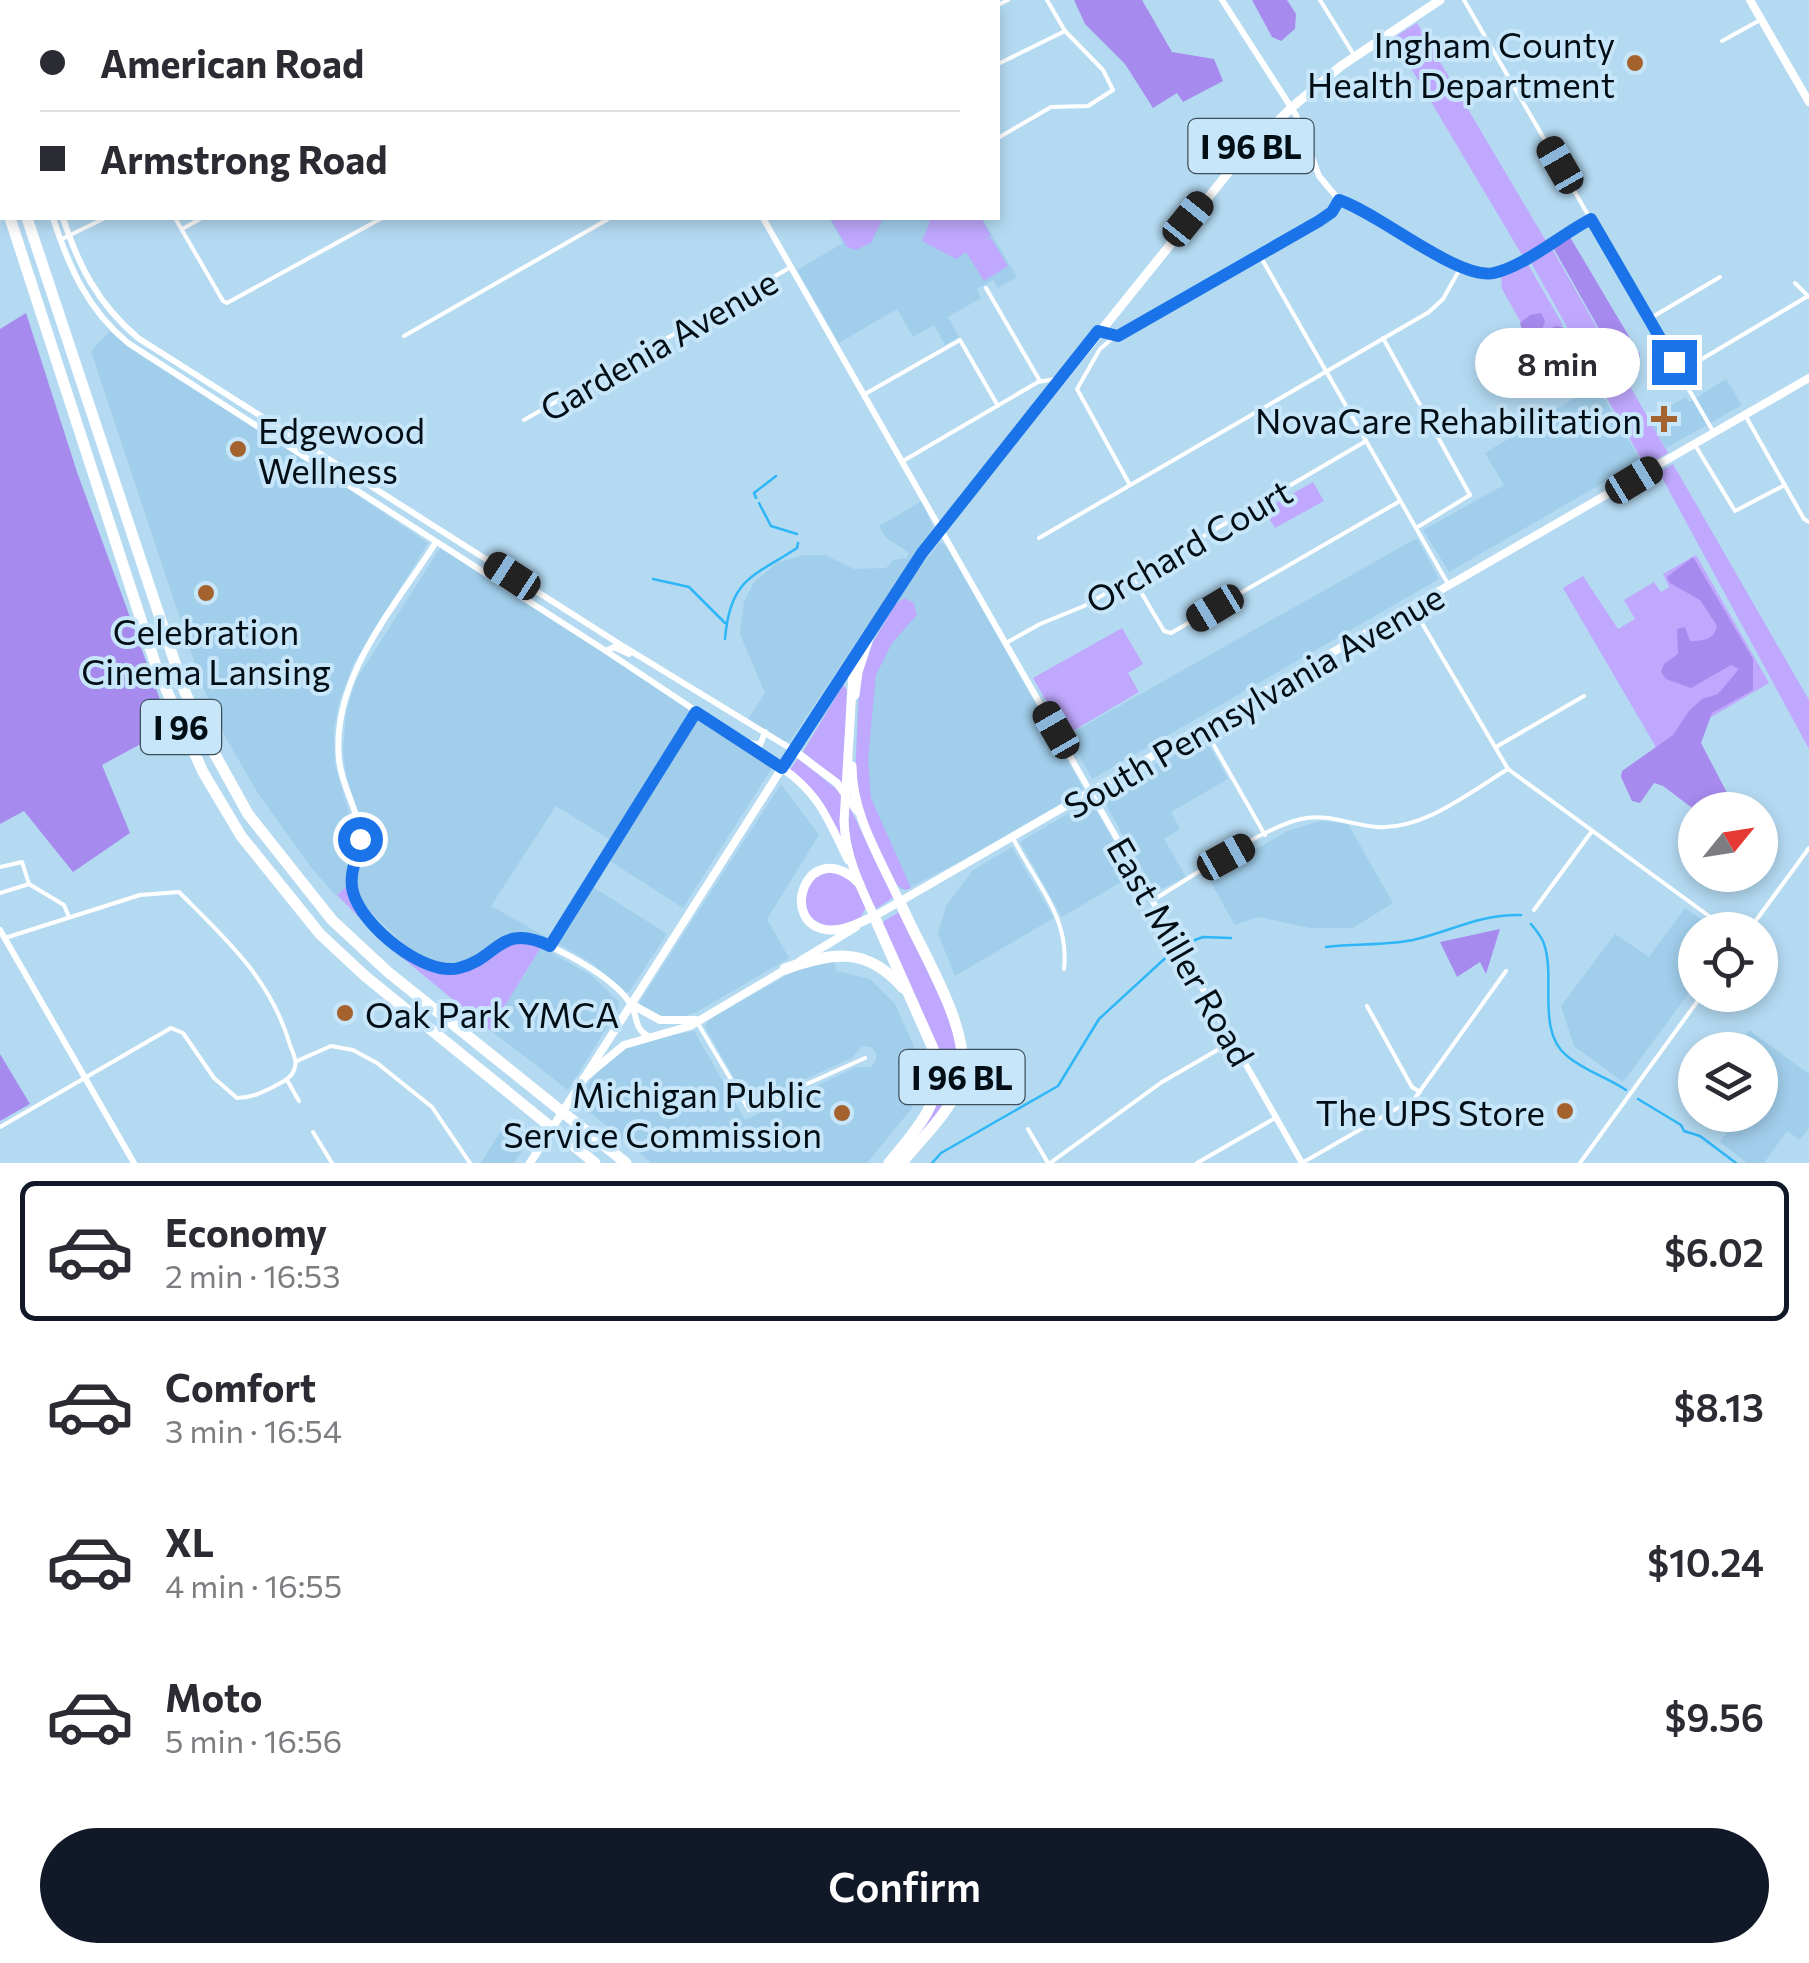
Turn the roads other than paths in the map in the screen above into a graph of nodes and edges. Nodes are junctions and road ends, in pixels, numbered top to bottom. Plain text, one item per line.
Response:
1 (1047, 0) edge
2 (1222, 0) edge
3 (1320, 0) edge
4 (1440, 0) edge
5 (1464, 0) edge
6 (1750, 0) edge
7 (1762, 19) junction
8 (1065, 31) junction
9 (1722, 41) dead end
10 (1354, 56) junction
11 (1000, 63) edge
12 (1809, 102) edge
13 (1292, 108) junction
14 (1000, 137) edge
15 (1339, 200) junction
16 (1591, 219) junction
17 (11, 220) edge
18 (27, 220) edge
19 (53, 220) edge
20 (64, 220) edge
21 (101, 220) edge
22 (176, 220) edge
23 (198, 220) edge
24 (378, 220) edge
25 (607, 220) edge
26 (764, 220) edge
27 (182, 229) junction
28 (70, 236) junction
29 (60, 240) junction
30 (1258, 254) junction
31 (792, 267) junction
32 (1461, 267) junction
33 (1720, 277) dead end
34 (1796, 283) dead end
35 (986, 288) dead end
36 (1808, 297) edge
37 (1649, 319) junction
38 (1098, 331) junction
39 (404, 336) dead end
40 (1114, 337) junction
41 (122, 338) junction
42 (1383, 338) junction
43 (161, 353) junction
44 (158, 363) junction
45 (1326, 371) junction
46 (1680, 372) junction
47 (194, 374) junction
48 (1060, 378) junction
49 (1809, 379) edge
50 (1040, 381) junction
51 (864, 394) junction
52 (214, 399) junction
53 (998, 406) junction
54 (254, 412) junction
55 (1745, 415) junction
56 (524, 420) dead end
57 (1714, 433) junction
58 (1366, 441) junction
59 (1694, 445) junction
60 (903, 461) junction
61 (322, 468) junction
62 (355, 476) junction
63 (345, 484) junction
64 (1130, 485) junction
65 (1785, 485) junction
66 (376, 489) junction
67 (1400, 501) junction
68 (386, 510) junction
69 (1809, 522) edge
70 (434, 526) junction
71 (941, 528) junction
72 (1416, 528) junction
73 (1039, 538) dead end
74 (436, 542) junction
75 (455, 555) junction
76 (512, 576) junction
77 (1132, 577) junction
78 (1450, 586) junction
79 (517, 594) junction
80 (559, 606) junction
81 (1413, 608) junction
82 (872, 626) junction
83 (1006, 643) junction
84 (606, 651) junction
85 (854, 655) junction
86 (615, 656) junction
87 (649, 661) junction
88 (660, 668) junction
89 (667, 692) junction
90 (1584, 696) dead end
91 (722, 706) junction
92 (696, 712) junction
93 (710, 721) junction
94 (1204, 728) junction
95 (765, 732) junction
96 (1496, 747) junction
97 (793, 750) junction
98 (782, 768) junction
99 (1508, 768) junction
100 (846, 793) junction
101 (1092, 793) junction
102 (862, 820) junction
103 (1592, 830) junction
104 (1265, 835) junction
105 (1013, 838) junction
106 (1809, 848) edge
107 (0, 867) edge
108 (854, 873) junction
109 (29, 884) junction
110 (860, 884) junction
111 (0, 893) edge
112 (1153, 900) junction
113 (900, 902) junction
114 (1534, 910) dead end
115 (1704, 912) edge
116 (1763, 912) edge
117 (874, 916) junction
118 (70, 917) junction
119 (0, 930) edge
120 (5, 938) junction
121 (550, 946) junction
122 (785, 969) junction
123 (1064, 969) dead end
124 (1506, 972) dead end
125 (913, 999) junction
126 (631, 1004) junction
127 (1366, 1006) dead end
128 (1690, 1012) edge
129 (696, 1020) junction
130 (648, 1036) junction
131 (1233, 1040) junction
132 (865, 1058) dead end
133 (296, 1061) junction
134 (86, 1077) junction
135 (584, 1078) junction
136 (286, 1080) junction
137 (1420, 1092) junction
138 (299, 1100) dead end
139 (1276, 1117) junction
140 (0, 1127) edge
141 (1028, 1129) dead end
142 (313, 1132) dead end
143 (134, 1163) edge
144 (332, 1163) edge
145 (470, 1163) edge
146 (530, 1163) edge
147 (595, 1163) edge
148 (626, 1163) edge
149 (889, 1163) edge
150 (902, 1163) edge
151 (1049, 1163) edge
152 (1197, 1163) edge
153 (1302, 1163) edge
154 (1580, 1163) edge

1 - 8 street
2 - 13 street
3 - 10 street
4 - 10 main road, I 96 BL
5 - 16 street
6 - 7 main road
7 - 9 street
7 - 12 main road
8 - 11 street
8 - 14 street
10 - 13 main road, I 96 BL
13 - 15 street
13 - 38 main road, I 96 BL
15 - 30 street
15 - 32 street
16 - 32 street
16 - 37 street
17 - 147 highway, I 96
18 - 148 highway, I 96
19 - 29 street
20 - 28 street
21 - 28 street
22 - 27 street
23 - 27 street
24 - 27 street
25 - 39 street
26 - 31 street, East Miller Road
28 - 29 street
28 - 43 street
29 - 41 street
30 - 40 street
30 - 45 street
31 - 51 street, East Miller Road
31 - 56 street, Gardenia Avenue
32 - 42 street
33 - 37 street
34 - 36 street
35 - 50 street
36 - 46 street
37 - 46 street
38 - 40 street
38 - 48 main road, I 96 BL
40 - 64 street
41 - 43 street
41 - 44 street
42 - 45 street
42 - 72 street
43 - 47 street
44 - 47 street
44 - 52 street
45 - 58 street
45 - 64 street
46 - 57 street
47 - 54 street
48 - 50 street
48 - 71 main road, I 96 BL
49 - 55 main road, South Pennsylvania Avenue
50 - 53 street
51 - 53 street
51 - 60 street, East Miller Road
52 - 54 street
52 - 61 street
53 - 60 street
54 - 62 street
55 - 57 main road, South Pennsylvania Avenue
55 - 65 street
57 - 59 main road, South Pennsylvania Avenue
58 - 67 street
58 - 77 street, Orchard Court
59 - 65 street
59 - 78 main road, South Pennsylvania Avenue
60 - 71 street, East Miller Road
61 - 62 street
61 - 63 street
62 - 66 street
63 - 66 street
63 - 68 street
64 - 73 street
65 - 69 street
66 - 70 street
67 - 72 street
67 - 77 street
68 - 70 street
68 - 74 street
70 - 76 street
71 - 82 main road, I 96 BL
71 - 83 street, East Miller Road
72 - 78 street
74 - 75 street
74 - 121 street
75 - 76 street
75 - 79 street
76 - 80 street
77 - 83 street, Orchard Court
78 - 81 main road, South Pennsylvania Avenue
79 - 80 street
79 - 84 street
80 - 87 street
81 - 94 main road, South Pennsylvania Avenue
81 - 96 street
82 - 85 main road, I 96 BL
82 - 102 main road, I 96 BL
83 - 101 street, East Miller Road
84 - 86 street
84 - 87 street
85 - 97 main road
85 - 100 main road, I 96 BL
86 - 88 street
86 - 89 street
87 - 88 street
88 - 91 street
89 - 91 street
89 - 92 street
90 - 96 street
91 - 95 street
92 - 93 street
92 - 121 street
93 - 95 street
93 - 98 street
94 - 101 main road, South Pennsylvania Avenue
94 - 104 street
95 - 97 street
96 - 99 street
97 - 98 main road
97 - 100 main road
98 - 108 main road
98 - 126 main road
99 - 103 street
99 - 104 street
100 - 102 main road
100 - 108 main road, I 96 BL
101 - 105 main road, South Pennsylvania Avenue
101 - 112 street, East Miller Road
102 - 113 main road, I 96 BL
103 - 114 street
103 - 115 street
104 - 112 street
105 - 113 main road, South Pennsylvania Avenue
105 - 123 street
106 - 116 street
107 - 109 street
108 - 110 main road, I 96 BL
109 - 111 street
109 - 118 street
110 - 117 main road, I 96 BL
110 - 117 main road
112 - 131 street, East Miller Road
113 - 117 main road, South Pennsylvania Avenue
113 - 150 highway, I 96 BL
117 - 122 main road, South Pennsylvania Avenue
117 - 125 highway, I 96 BL
118 - 120 street
118 - 133 street
119 - 120 street
120 - 134 street
121 - 126 street
122 - 125 highway
122 - 129 main road, South Pennsylvania Avenue
124 - 137 street
125 - 149 highway, I 96 BL
126 - 129 main road
126 - 130 street
126 - 135 main road
127 - 137 street
128 - 154 street
129 - 130 main road, South Pennsylvania Avenue
129 - 132 street
130 - 135 main road, South Pennsylvania Avenue
131 - 139 street, East Miller Road
131 - 151 street
133 - 136 street
133 - 145 street
134 - 136 street
134 - 140 street
134 - 143 street
135 - 146 main road
136 - 138 street
137 - 153 street
139 - 152 street
139 - 153 street, East Miller Road
141 - 151 street
142 - 144 street

